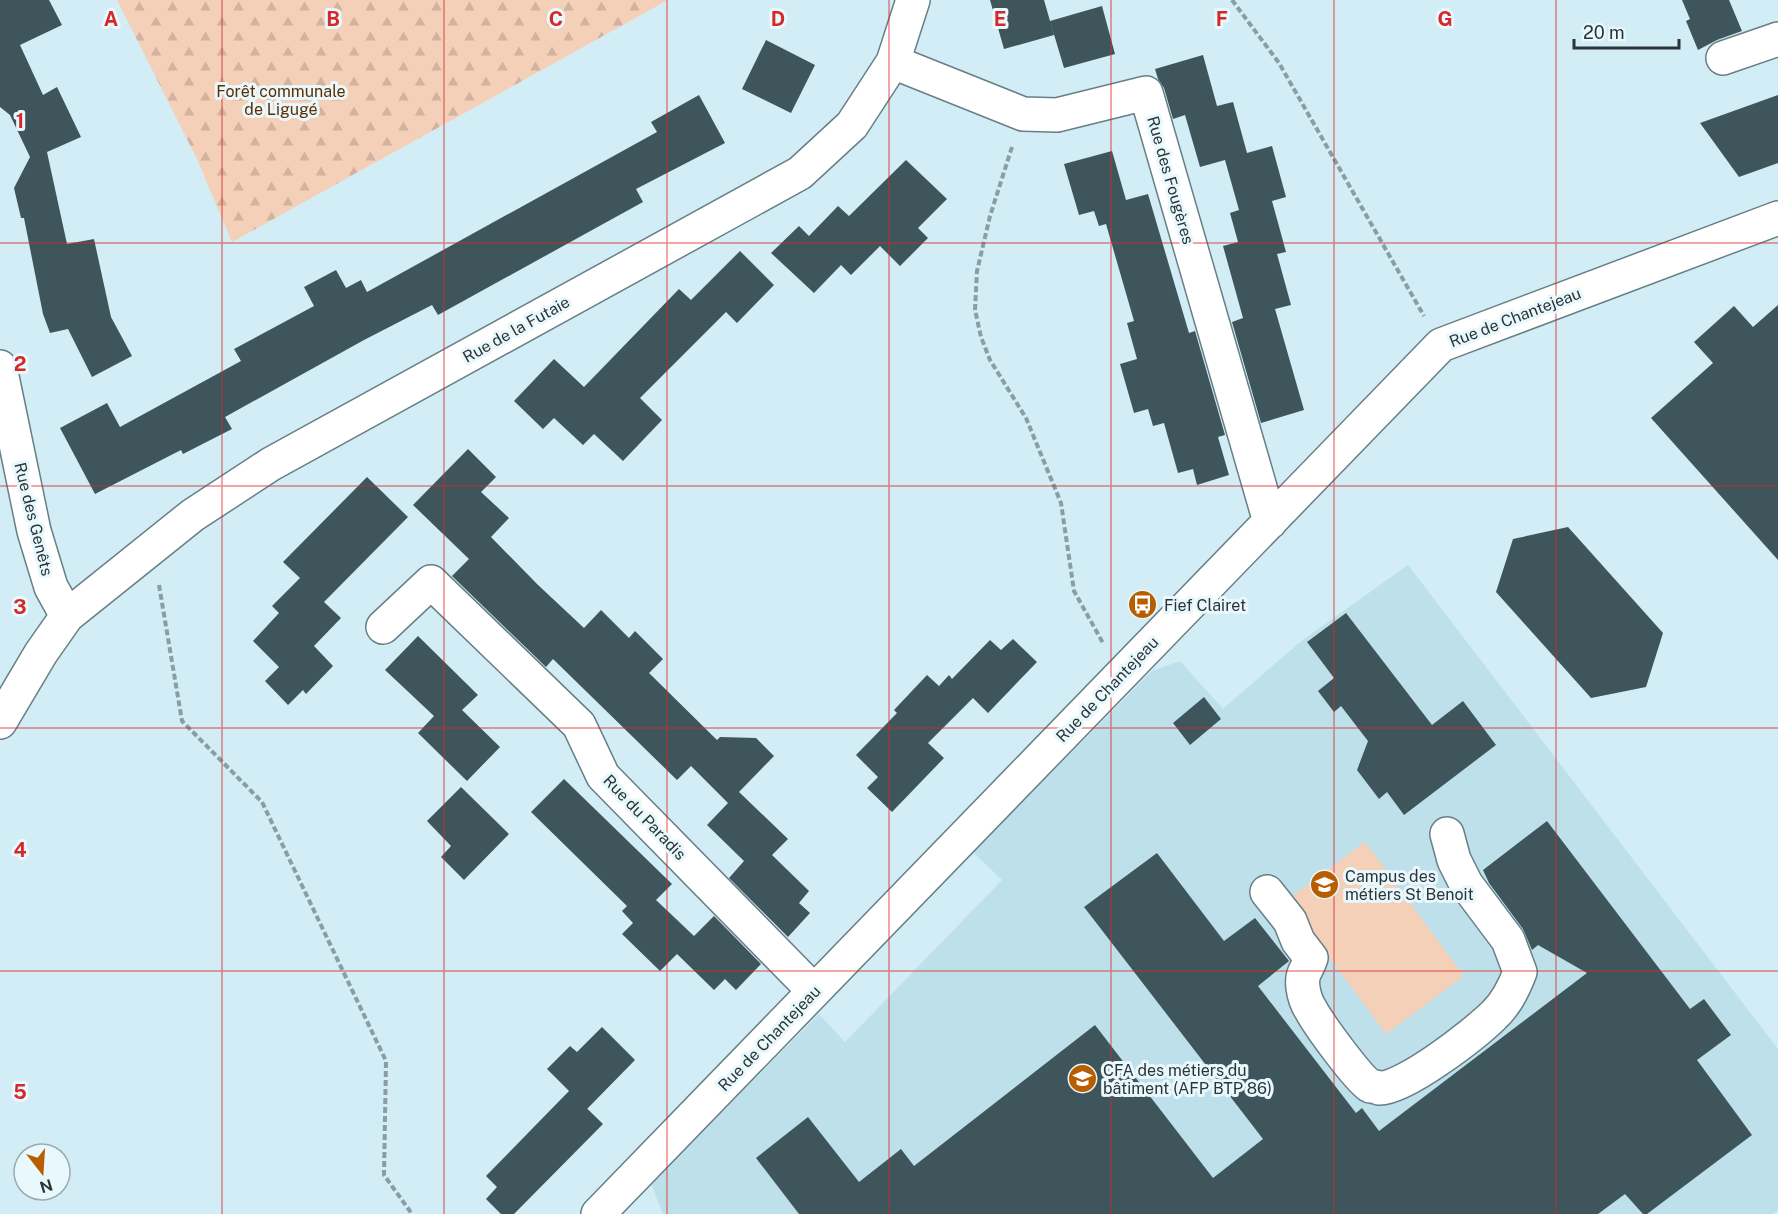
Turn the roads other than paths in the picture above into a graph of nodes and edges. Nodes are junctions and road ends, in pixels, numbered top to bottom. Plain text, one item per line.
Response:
1 (913, 0) edge
2 (1778, 39) edge
3 (1723, 58) dead end
4 (893, 62) junction
5 (1778, 218) edge
6 (0, 367) edge
7 (1270, 522) junction
8 (67, 616) junction
9 (383, 627) dead end
10 (0, 722) edge
11 (1447, 834) dead end
12 (1267, 892) dead end
13 (814, 991) junction
14 (598, 1214) edge

1 - 4 street, Rue de la Futaie
2 - 3 street
4 - 7 street, Rue des Fougères
4 - 8 street, Rue de la Futaie
5 - 7 street, Rue de Chantejeau
6 - 8 street, Rue des Genêts
7 - 13 street, Rue de Chantejeau
8 - 10 street
9 - 13 street, Rue du Paradis
11 - 12 street
13 - 14 street, Rue de Chantejeau

